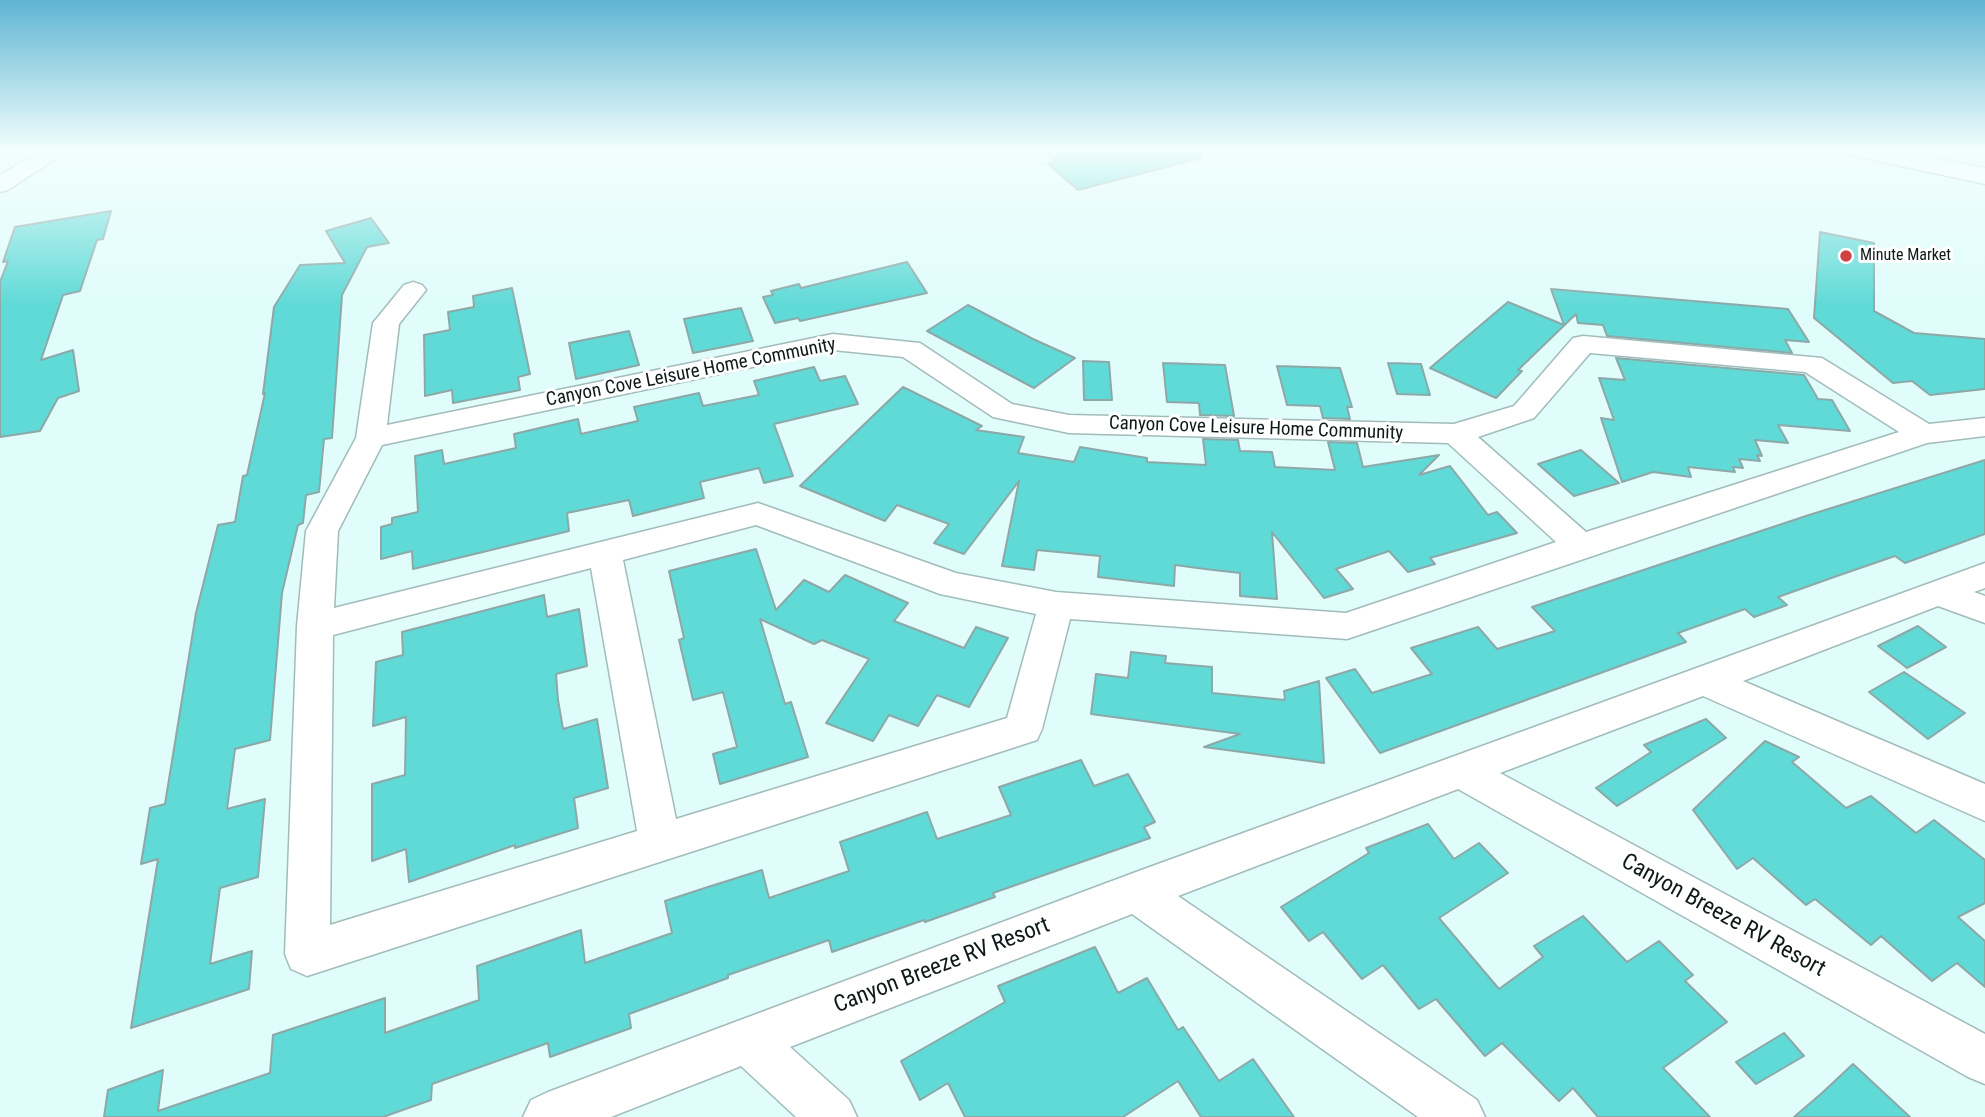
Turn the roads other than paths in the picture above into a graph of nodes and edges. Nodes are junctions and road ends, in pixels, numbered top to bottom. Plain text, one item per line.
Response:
1 (413, 290) dead end
2 (1985, 427) edge
3 (1456, 434) junction
4 (1924, 434) junction
5 (371, 438) junction
6 (1581, 546) junction
7 (606, 552) junction
8 (1985, 575) edge
9 (1938, 593) junction
10 (1056, 605) junction
11 (1985, 610) edge
12 (316, 626) junction
13 (1704, 680) junction
14 (1462, 772) junction
15 (1985, 803) edge
16 (660, 843) junction
17 (1136, 892) junction
18 (748, 1041) junction
19 (1985, 1060) edge
20 (548, 1117) edge
21 (832, 1117) edge
22 (1460, 1117) edge

1 - 5 street
2 - 4 street
3 - 4 street, Canyon Cove Leisure Home Community
3 - 5 street, Canyon Cove Leisure Home Community
3 - 6 street
4 - 6 street
5 - 12 street
6 - 10 street
7 - 10 street
7 - 12 street
7 - 16 street
8 - 9 street, Canyon Breeze RV Resort
9 - 11 street
9 - 13 street, Canyon Breeze RV Resort
10 - 16 street
12 - 16 street
13 - 14 street, Canyon Breeze RV Resort
13 - 15 street
14 - 17 street, Canyon Breeze RV Resort
14 - 19 street, Canyon Breeze RV Resort
17 - 18 street, Canyon Breeze RV Resort
17 - 22 street
18 - 20 street, Canyon Breeze RV Resort
18 - 21 street

